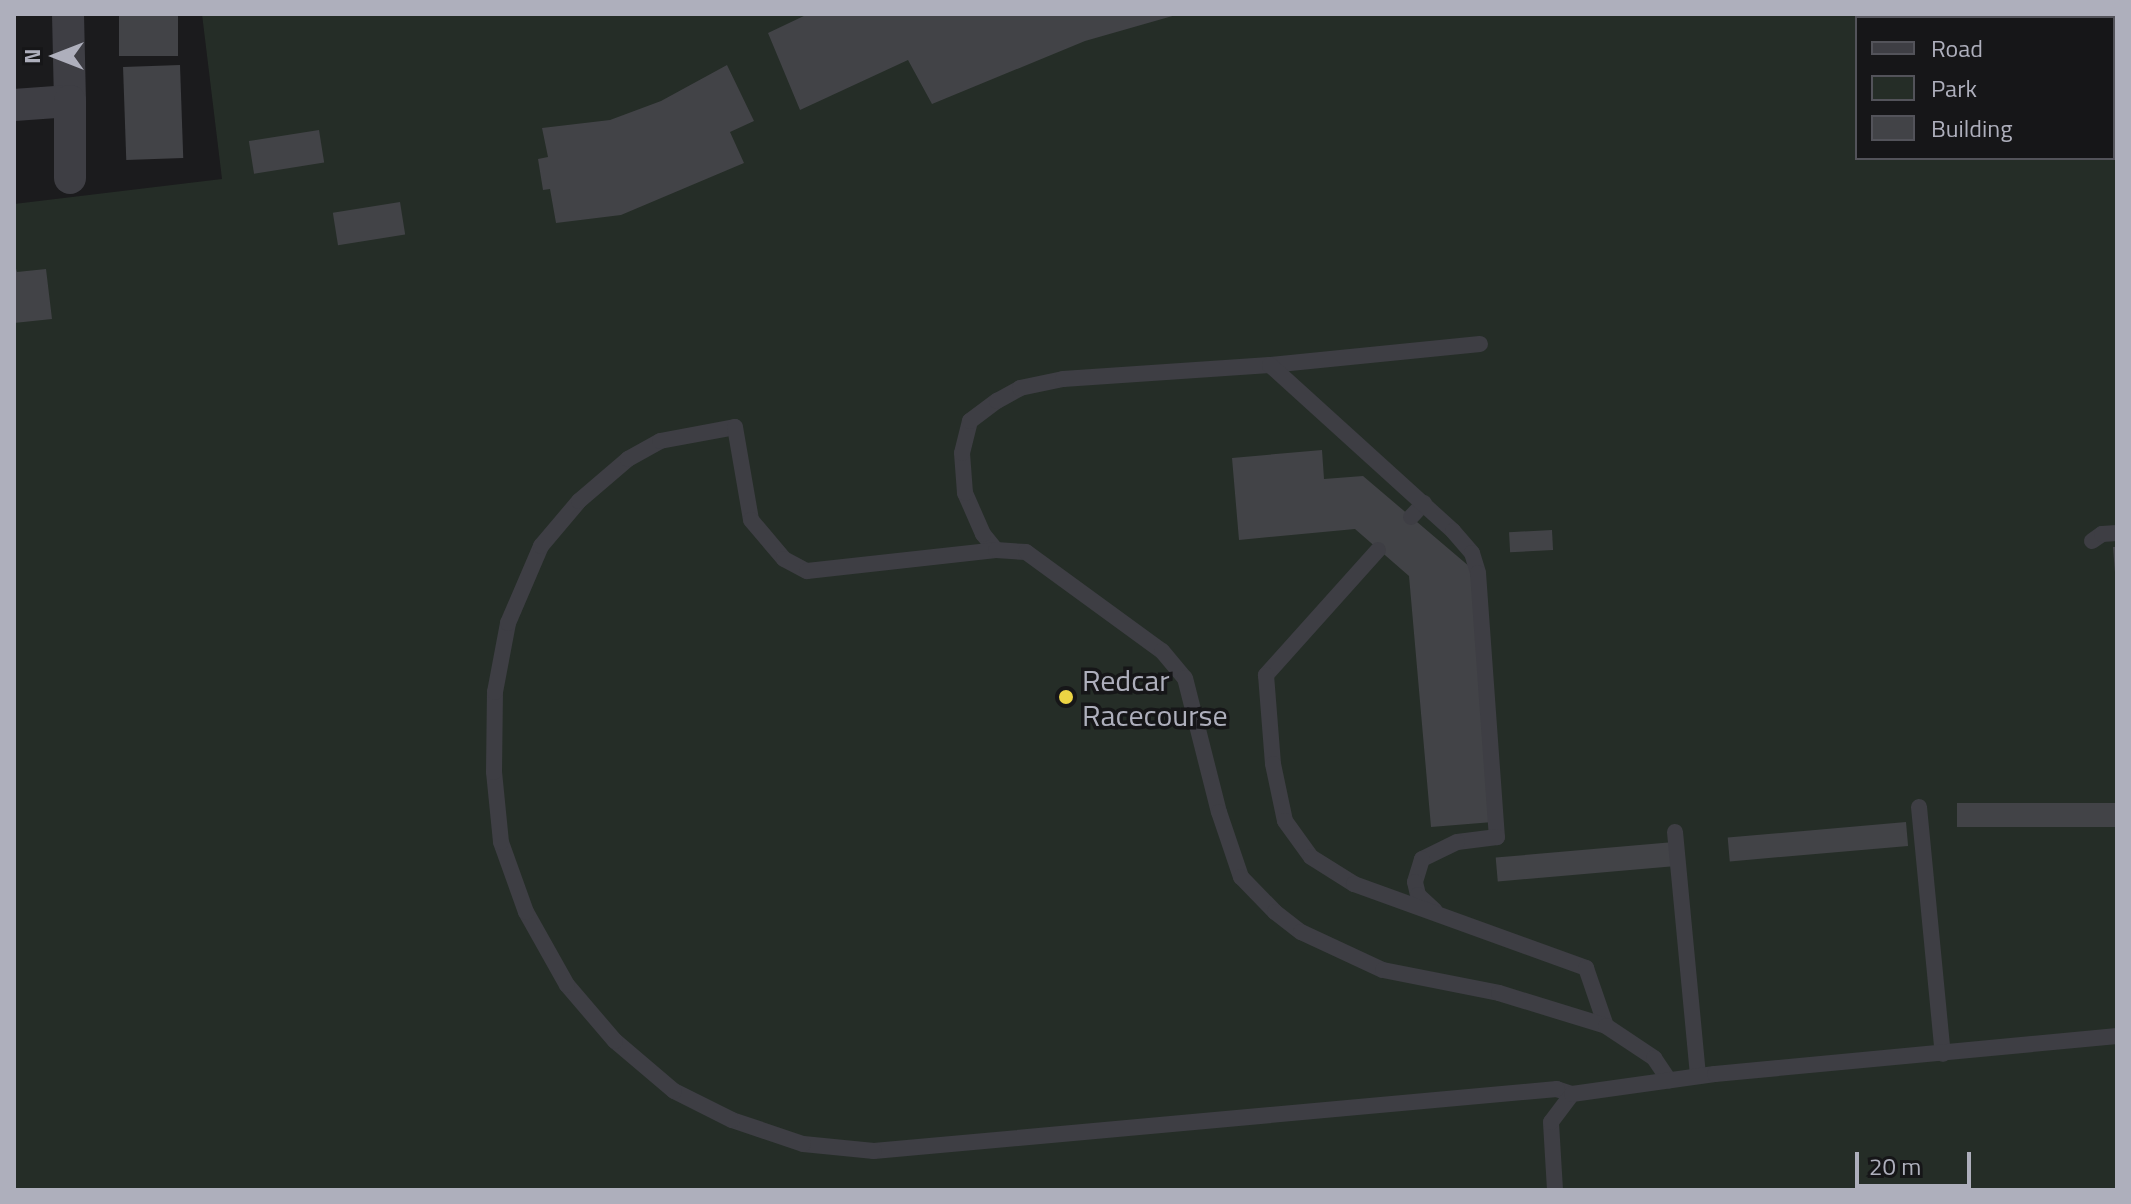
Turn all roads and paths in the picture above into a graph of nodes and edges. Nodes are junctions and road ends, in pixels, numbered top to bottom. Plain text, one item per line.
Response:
1 (68, 14) edge
2 (70, 101) junction
3 (14, 105) edge
4 (70, 178) dead end
5 (1480, 344) dead end
6 (1270, 365) junction
7 (1424, 503) junction
8 (1411, 517) dead end
9 (2117, 533) edge
10 (2092, 541) dead end
11 (996, 550) junction
12 (1378, 550) dead end
13 (1919, 807) dead end
14 (1675, 832) dead end
15 (1435, 911) junction
16 (1606, 1026) junction
17 (2117, 1036) edge
18 (1943, 1054) junction
19 (1698, 1076) junction
20 (1669, 1080) junction
21 (1572, 1094) junction
22 (1555, 1190) edge

1 - 2 street
2 - 3 street
2 - 4 street
5 - 6 lane
6 - 7 lane
6 - 11 lane
7 - 8 lane
7 - 15 lane
9 - 10 lane
11 - 16 lane
11 - 21 lane
12 - 15 lane
13 - 18 lane
14 - 19 lane
15 - 16 lane
16 - 20 lane
17 - 18 lane
18 - 19 lane
19 - 20 lane
20 - 21 lane
21 - 22 lane

